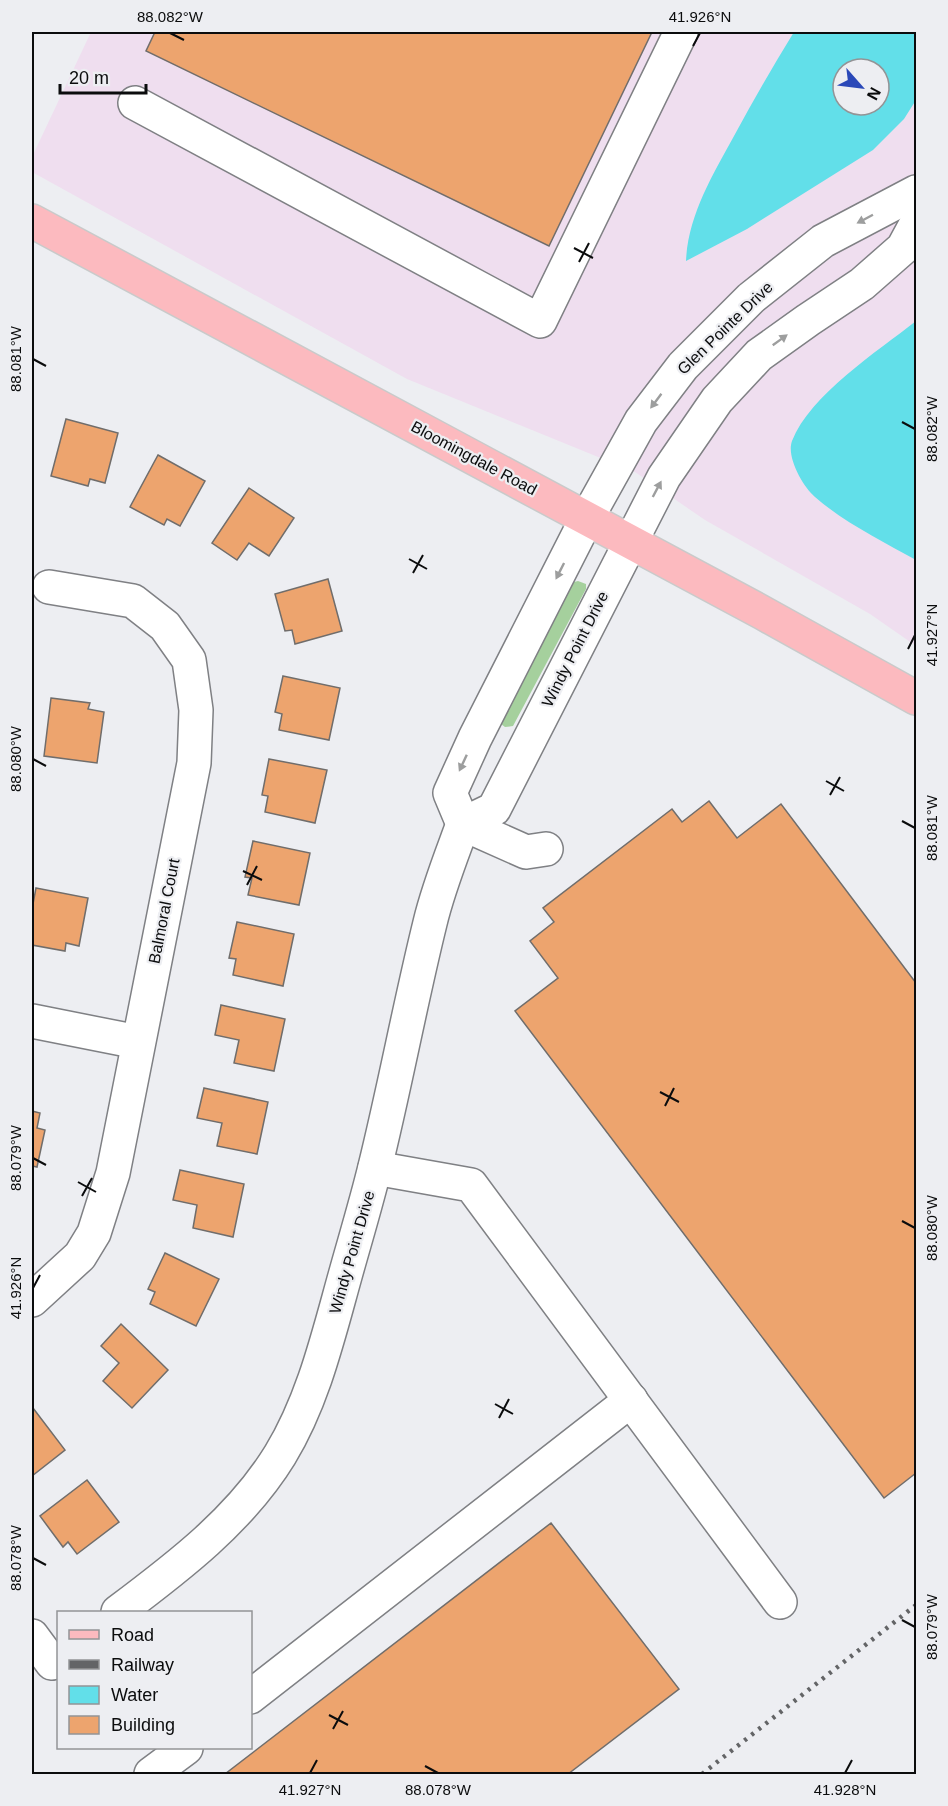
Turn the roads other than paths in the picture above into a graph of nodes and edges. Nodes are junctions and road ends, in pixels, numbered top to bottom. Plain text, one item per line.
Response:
1 (681, 32) edge
2 (135, 103) dead end
3 (916, 192) edge
4 (32, 221) edge
5 (916, 224) edge
6 (587, 518) junction
7 (630, 541) junction
8 (49, 587) dead end
9 (916, 698) edge
10 (478, 732) junction
11 (521, 756) junction
12 (463, 824) junction
13 (546, 849) dead end
14 (32, 1021) edge
15 (138, 1042) junction
16 (375, 1168) junction
17 (32, 1300) edge
18 (631, 1400) junction
19 (780, 1602) dead end
20 (119, 1611) edge
21 (32, 1636) edge
22 (47, 1667) edge
23 (252, 1695) edge
24 (185, 1749) edge
25 (151, 1774) edge

1 - 2 street
3 -> 6 street, Glen Pointe Drive
4 - 6 main road, Bloomingdale Road
7 -> 5 street
6 - 7 main road, Bloomingdale Road
6 -> 10 street
7 - 9 main road, Bloomingdale Road
7 - 11 street, Windy Point Drive
8 - 15 street, Balmoral Court
10 - 11 street
10 -> 12 street
11 - 12 street, Windy Point Drive
12 - 13 street
12 - 16 street, Windy Point Drive
14 - 15 street
15 - 17 street, Balmoral Court
16 - 18 street
16 - 20 street, Windy Point Drive
18 - 19 street
18 - 23 street
21 - 22 street
24 - 25 street

